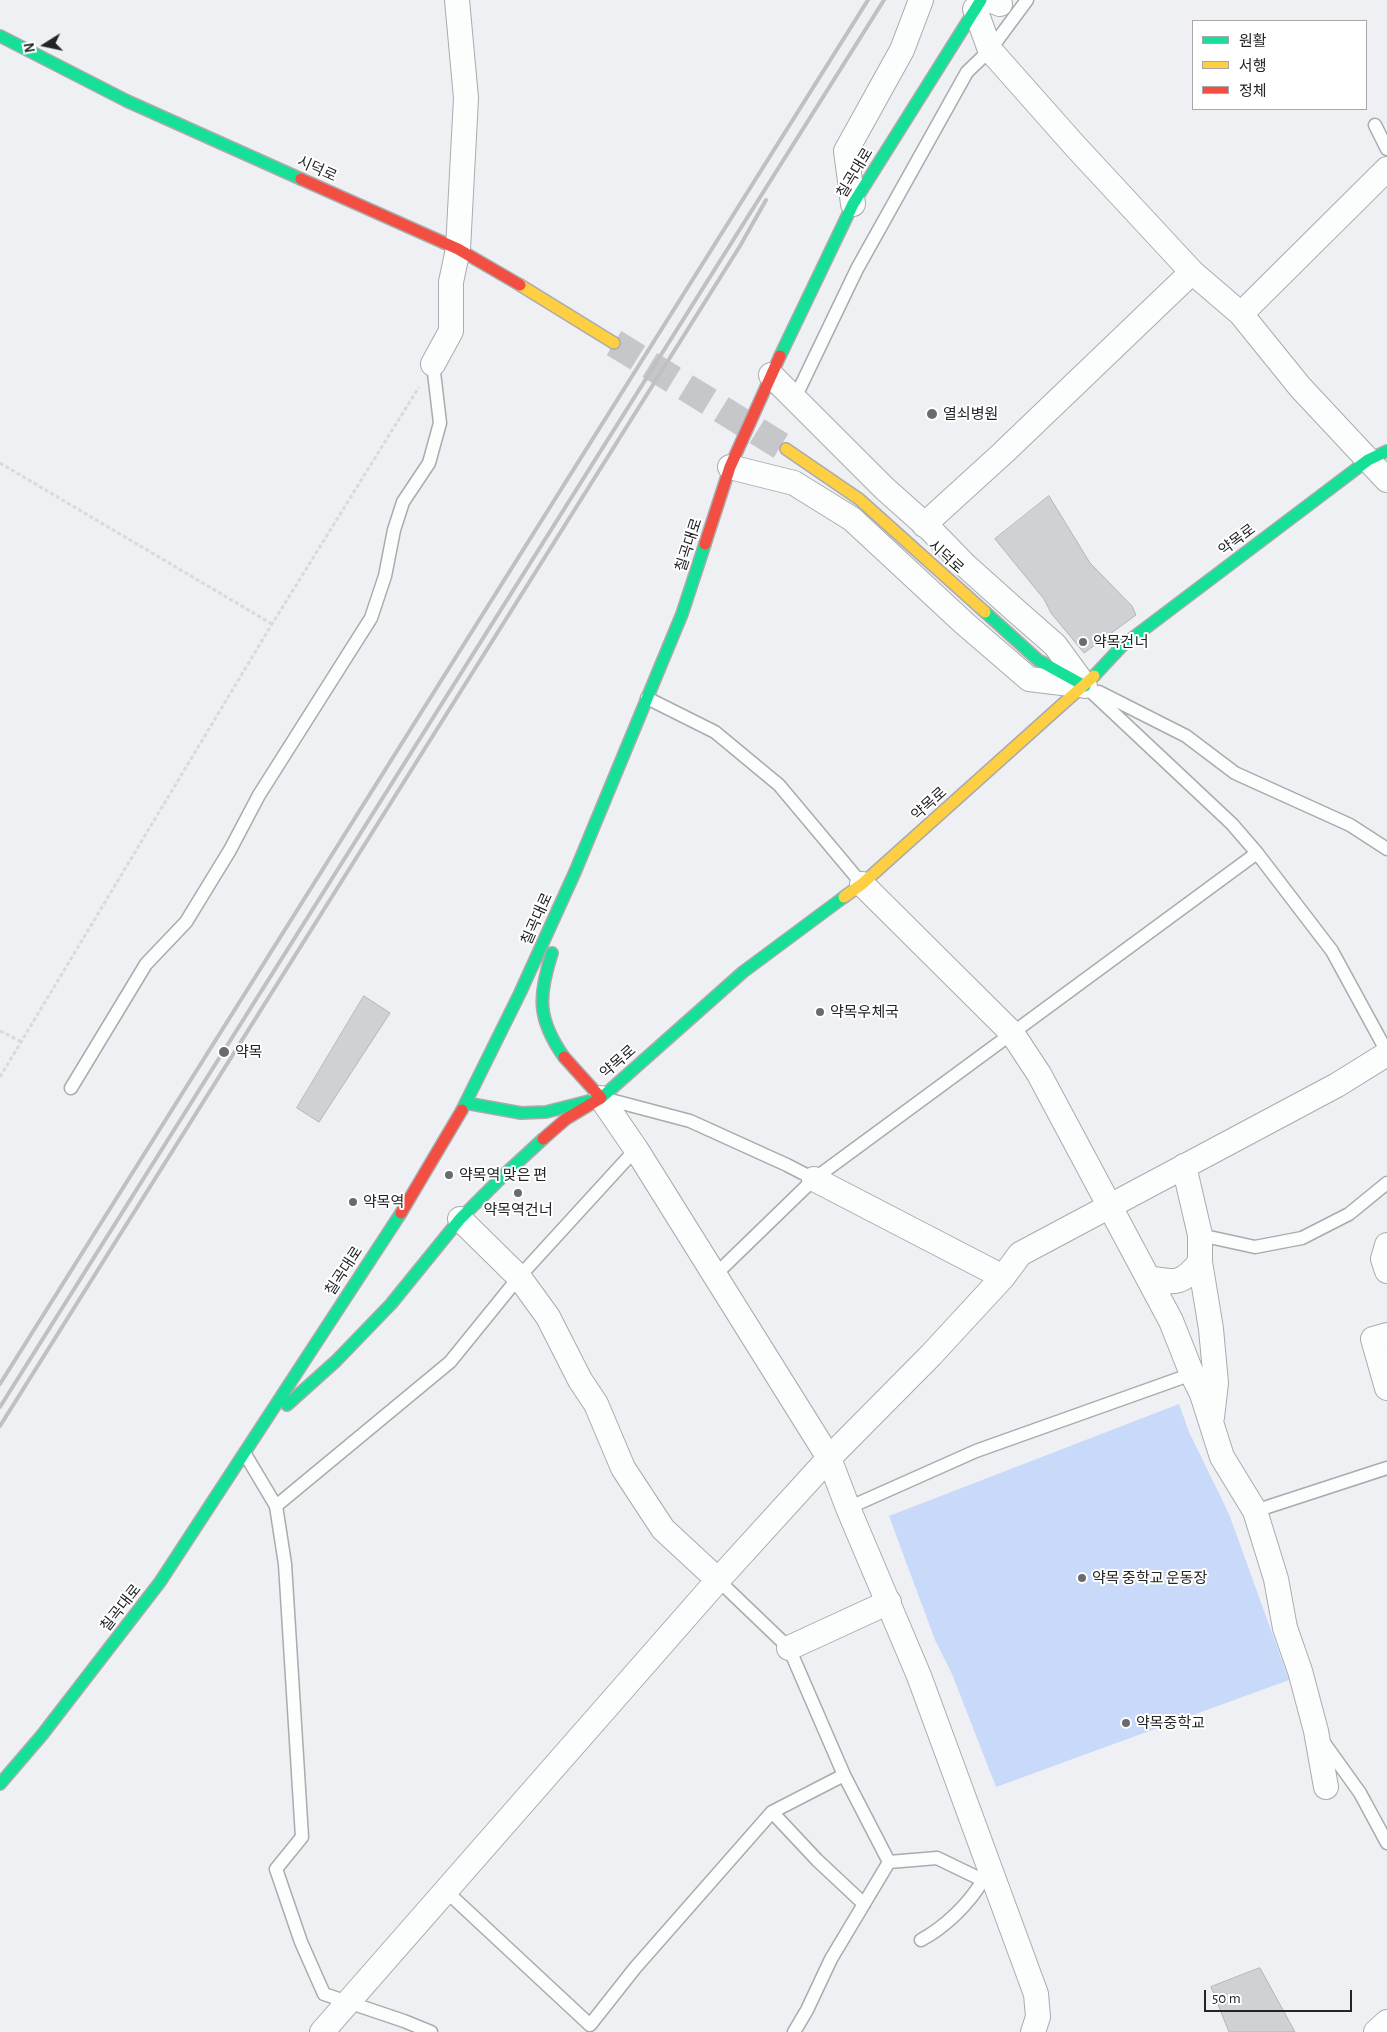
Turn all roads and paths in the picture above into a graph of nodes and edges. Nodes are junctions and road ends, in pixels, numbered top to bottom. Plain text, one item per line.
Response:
1 (457, 0) edge
2 (921, 0) edge
3 (1027, 0) edge
4 (987, 3) edge
5 (0, 36) edge
6 (990, 50) junction
7 (1375, 125) dead end
8 (1387, 149) edge
9 (1387, 169) edge
10 (853, 204) junction
11 (458, 248) junction
12 (1192, 272) junction
13 (1241, 314) junction
14 (614, 343) tunnel mouth
15 (433, 364) junction
16 (771, 375) junction
17 (795, 398) junction
18 (786, 449) tunnel mouth
19 (1378, 456) edge
20 (0, 462) edge
21 (730, 467) junction
22 (1387, 480) edge
23 (924, 525) junction
24 (272, 624) junction
25 (1085, 686) junction
26 (647, 698) junction
27 (1387, 849) edge
28 (1257, 853) junction
29 (575, 872) junction
30 (862, 884) junction
31 (0, 1031) edge
32 (1012, 1033) junction
33 (22, 1042) junction
34 (1387, 1053) edge
35 (0, 1076) edge
36 (71, 1088) dead end
37 (601, 1098) junction
38 (466, 1103) junction
39 (636, 1149) junction
40 (1184, 1166) junction
41 (814, 1179) junction
42 (1387, 1183) edge
43 (1110, 1206) junction
44 (460, 1219) junction
45 (1200, 1235) junction
46 (1387, 1246) edge
47 (1200, 1262) junction
48 (1387, 1271) edge
49 (715, 1275) junction
50 (519, 1277) junction
51 (1004, 1277) junction
52 (1148, 1278) junction
53 (1387, 1335) edge
54 (1192, 1374) junction
55 (1387, 1388) edge
56 (1211, 1424) junction
57 (264, 1426) junction
58 (245, 1454) junction
59 (829, 1458) junction
60 (1387, 1468) edge
61 (276, 1506) junction
62 (848, 1508) junction
63 (1255, 1511) junction
64 (718, 1580) junction
65 (889, 1602) junction
66 (789, 1648) junction
67 (1316, 1731) junction
68 (844, 1775) junction
69 (0, 1784) edge
70 (1326, 1787) dead end
71 (772, 1812) junction
72 (1387, 1843) edge
73 (889, 1862) junction
74 (989, 1883) junction
75 (446, 1891) junction
76 (864, 1904) junction
77 (921, 1940) dead end
78 (348, 2003) junction
79 (1387, 2022) edge
80 (591, 2029) edge
81 (322, 2032) edge
82 (430, 2032) edge
83 (794, 2032) edge
84 (1033, 2032) edge
85 (1376, 2032) edge

1 - 11 street
2 - 10 street
3 - 6 lane
4 - 6 street
4 - 10 main road, 칠곡대로
5 - 11 main road, 시덕로
6 - 12 street
6 - 17 lane
7 - 8 lane
9 - 13 street
10 - 16 main road, 칠곡대로
11 - 14 main road, 시덕로
11 - 15 street
12 - 13 street
12 - 23 street
13 - 19 street
15 - 24 path
15 - 36 lane
16 - 17 street
16 - 21 main road, 칠곡대로
17 - 23 street
18 - 25 main road, 시덕로
19 - 22 street
19 - 25 main road, 약목로
20 - 24 path
21 - 25 street
21 - 26 main road, 칠곡대로
23 - 25 street
24 - 33 path
25 - 27 lane
25 - 28 lane
25 - 30 main road, 약목로
26 - 29 main road, 칠곡대로
26 - 30 lane
28 - 32 lane
28 - 34 lane
29 - 37 main road
29 - 38 main road, 칠곡대로
30 - 32 street
30 - 37 main road, 약목로
31 - 33 path
32 - 41 lane
32 - 43 street
33 - 35 path
34 - 40 street
37 - 38 main road, 약목로
37 - 39 street
37 - 41 lane
37 - 44 main road
38 - 57 main road, 칠곡대로
39 - 49 street
39 - 50 lane
40 - 43 street
40 - 45 street
41 - 49 lane
41 - 51 street
42 - 45 lane
43 - 51 street
43 - 52 street
44 - 50 street
44 - 57 main road
45 - 47 street
46 - 48 street
47 - 52 street
47 - 56 street
49 - 59 street
50 - 61 lane
50 - 64 street
51 - 59 street
52 - 54 street
53 - 55 street
54 - 56 street
54 - 62 lane
56 - 63 street
57 - 58 main road, 칠곡대로
58 - 61 lane
58 - 69 main road, 칠곡대로
59 - 62 street
59 - 64 street
60 - 63 lane
61 - 78 lane
62 - 65 street
63 - 67 street
64 - 66 lane
64 - 75 street
65 - 66 street
65 - 74 street
66 - 68 lane
67 - 70 street
67 - 72 lane
68 - 71 lane
68 - 73 lane
71 - 76 lane
71 - 80 lane
73 - 74 lane
73 - 76 lane
74 - 77 lane
74 - 84 street
75 - 78 street
75 - 80 lane
76 - 83 lane
78 - 81 street
78 - 82 lane
79 - 85 street

